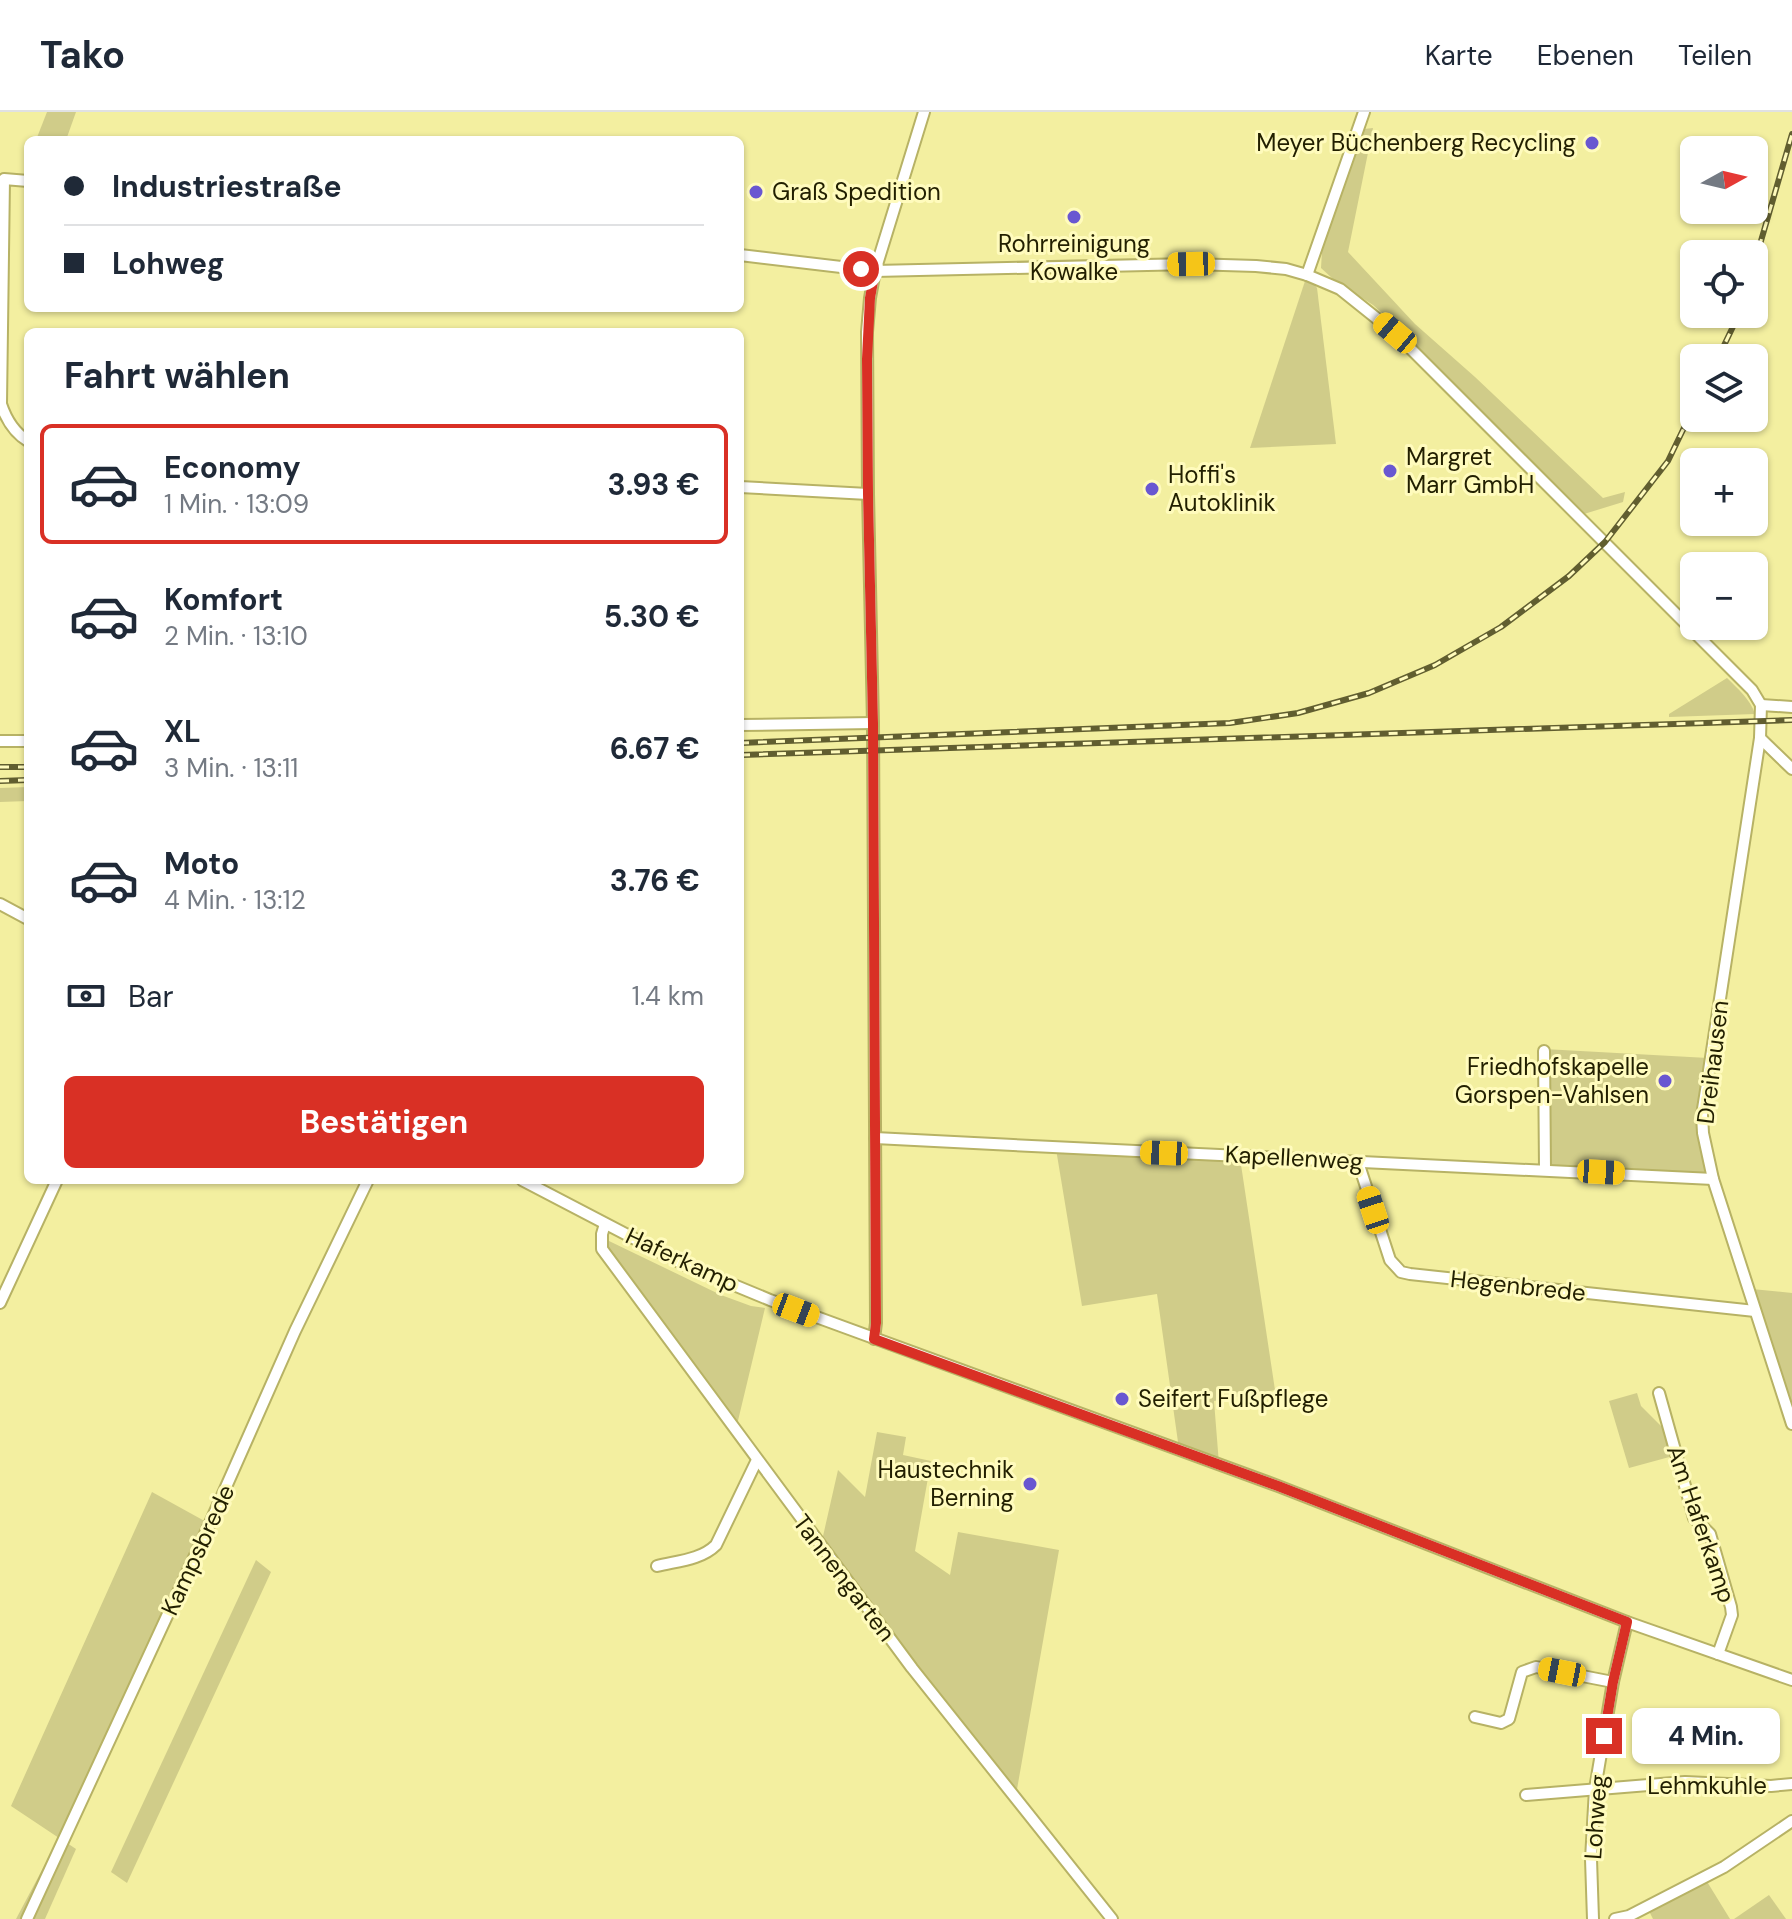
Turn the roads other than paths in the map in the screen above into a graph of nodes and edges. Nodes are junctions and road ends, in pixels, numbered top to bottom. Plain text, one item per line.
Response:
1 (924, 112) edge
2 (1364, 112) edge
3 (24, 181) edge
4 (744, 255) edge
5 (875, 271) junction
6 (1307, 275) junction
7 (24, 438) edge
8 (744, 487) edge
9 (868, 494) junction
10 (1761, 705) junction
11 (1792, 707) edge
12 (873, 723) junction
13 (744, 725) edge
14 (1760, 738) junction
15 (0, 741) edge
16 (24, 741) edge
17 (1792, 769) edge
18 (0, 904) edge
19 (24, 917) edge
20 (1544, 1051) dead end
21 (875, 1138) junction
22 (1358, 1162) junction
23 (1545, 1169) junction
24 (1713, 1179) junction
25 (55, 1184) edge
26 (366, 1184) edge
27 (530, 1184) edge
28 (605, 1224) junction
29 (0, 1303) edge
30 (1755, 1311) junction
31 (874, 1339) junction
32 (1659, 1393) dead end
33 (1792, 1424) edge
34 (757, 1460) junction
35 (657, 1566) dead end
36 (1627, 1622) junction
37 (1718, 1654) junction
38 (1792, 1680) edge
39 (1613, 1682) junction
40 (1475, 1717) dead end
41 (1792, 1784) edge
42 (1595, 1789) junction
43 (1526, 1795) dead end
44 (1792, 1821) edge
45 (27, 1919) edge
46 (1112, 1919) edge
47 (1593, 1919) edge
48 (1615, 1919) edge

1 - 5 street
2 - 6 street
3 - 7 street
4 - 5 street
5 - 6 street
5 - 9 street
6 - 10 street
8 - 9 street
9 - 12 street
10 - 11 street
10 - 14 street, Dreihausen
12 - 13 street
12 - 21 street
14 - 17 street
14 - 24 street, Dreihausen
15 - 16 street
18 - 19 street
20 - 23 street
21 - 22 street, Kapellenweg
21 - 31 street
22 - 23 street, Kapellenweg
22 - 30 street, Hegenbrede
23 - 24 street, Kapellenweg
24 - 30 street, Dreihausen
25 - 29 street
26 - 45 street, Kampsbrede
27 - 28 street, Haferkamp
28 - 31 street, Haferkamp
28 - 34 street, Tannengarten
30 - 33 street, Dreihausen
31 - 36 street, Haferkamp
32 - 37 street, Am Haferkamp
34 - 35 street
34 - 46 street, Tannengarten
36 - 37 street, Haferkamp
36 - 39 street, Lohweg
37 - 38 street, Haferkamp
39 - 40 street
39 - 42 street, Lohweg
41 - 42 street, Lehmkuhle
42 - 43 street, Lehmkuhle
42 - 47 street, Lohweg
44 - 48 street

